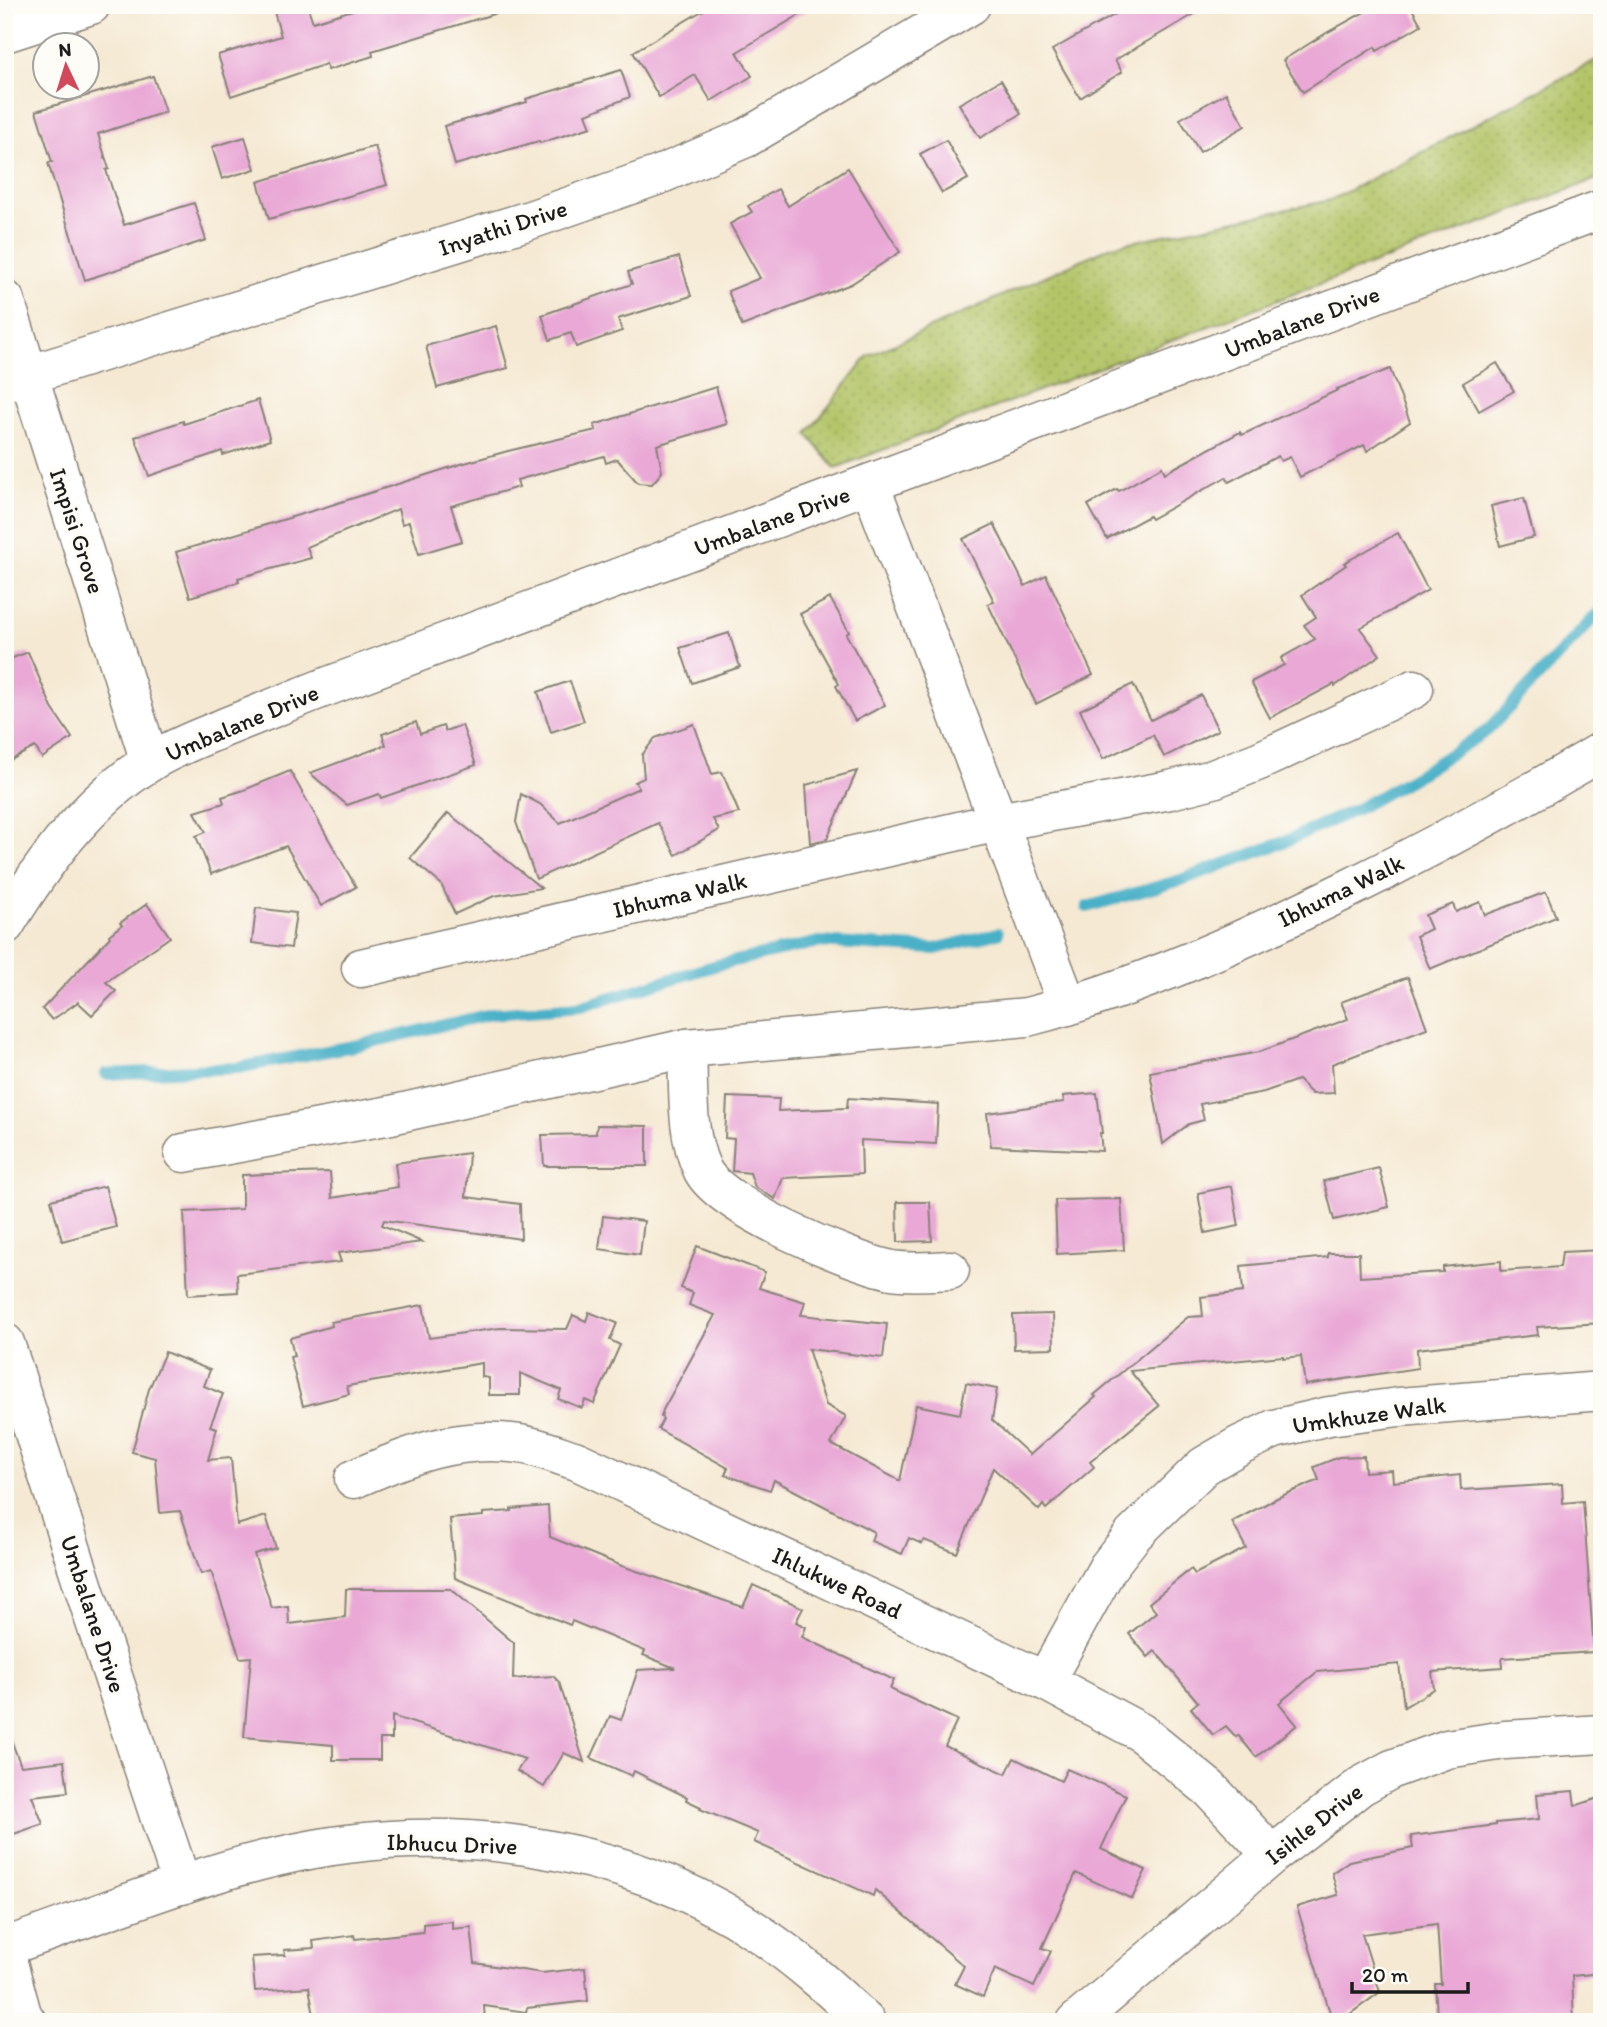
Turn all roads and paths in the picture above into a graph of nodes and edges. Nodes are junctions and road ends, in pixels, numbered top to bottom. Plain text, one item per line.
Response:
1 (91, 5) edge
2 (971, 5) edge
3 (5, 33) edge
4 (1602, 209) edge
5 (5, 300) edge
6 (16, 378) edge
7 (870, 484) junction
8 (1414, 689) dead end
9 (1602, 751) edge
10 (150, 762) junction
11 (999, 822) junction
12 (5, 925) edge
13 (361, 968) dead end
14 (1068, 1006) junction
15 (687, 1048) junction
16 (184, 1153) dead end
17 (950, 1270) dead end
18 (5, 1343) edge
19 (1602, 1391) edge
20 (354, 1479) dead end
21 (1045, 1681) junction
22 (1602, 1734) edge
23 (1272, 1855) junction
24 (182, 1885) junction
25 (5, 1949) edge
26 (27, 2022) edge
27 (866, 2022) edge
28 (1076, 2022) edge

1 - 3 street
2 - 6 street, Inyathi Drive
4 - 7 street, Umbalane Drive
5 - 6 street, Impisi Grove
6 - 10 street, Impisi Grove
7 - 10 street, Umbalane Drive
7 - 11 street
8 - 11 street, Ibhuma Walk
9 - 14 street, Ibhuma Walk
10 - 12 street, Umbalane Drive
11 - 13 street, Ibhuma Walk
11 - 14 street
14 - 15 street, Ibhuma Walk
15 - 16 street, Ibhuma Walk
15 - 17 street
18 - 24 street, Umbalane Drive
19 - 21 street, Umkhuze Walk
20 - 21 street, Ihlukwe Road
21 - 23 street, Ihlukwe Road
22 - 23 street, Isihle Drive
23 - 28 street, Isihle Drive
24 - 25 street, Ibhucu Drive
24 - 27 street, Ibhucu Drive
25 - 26 street

